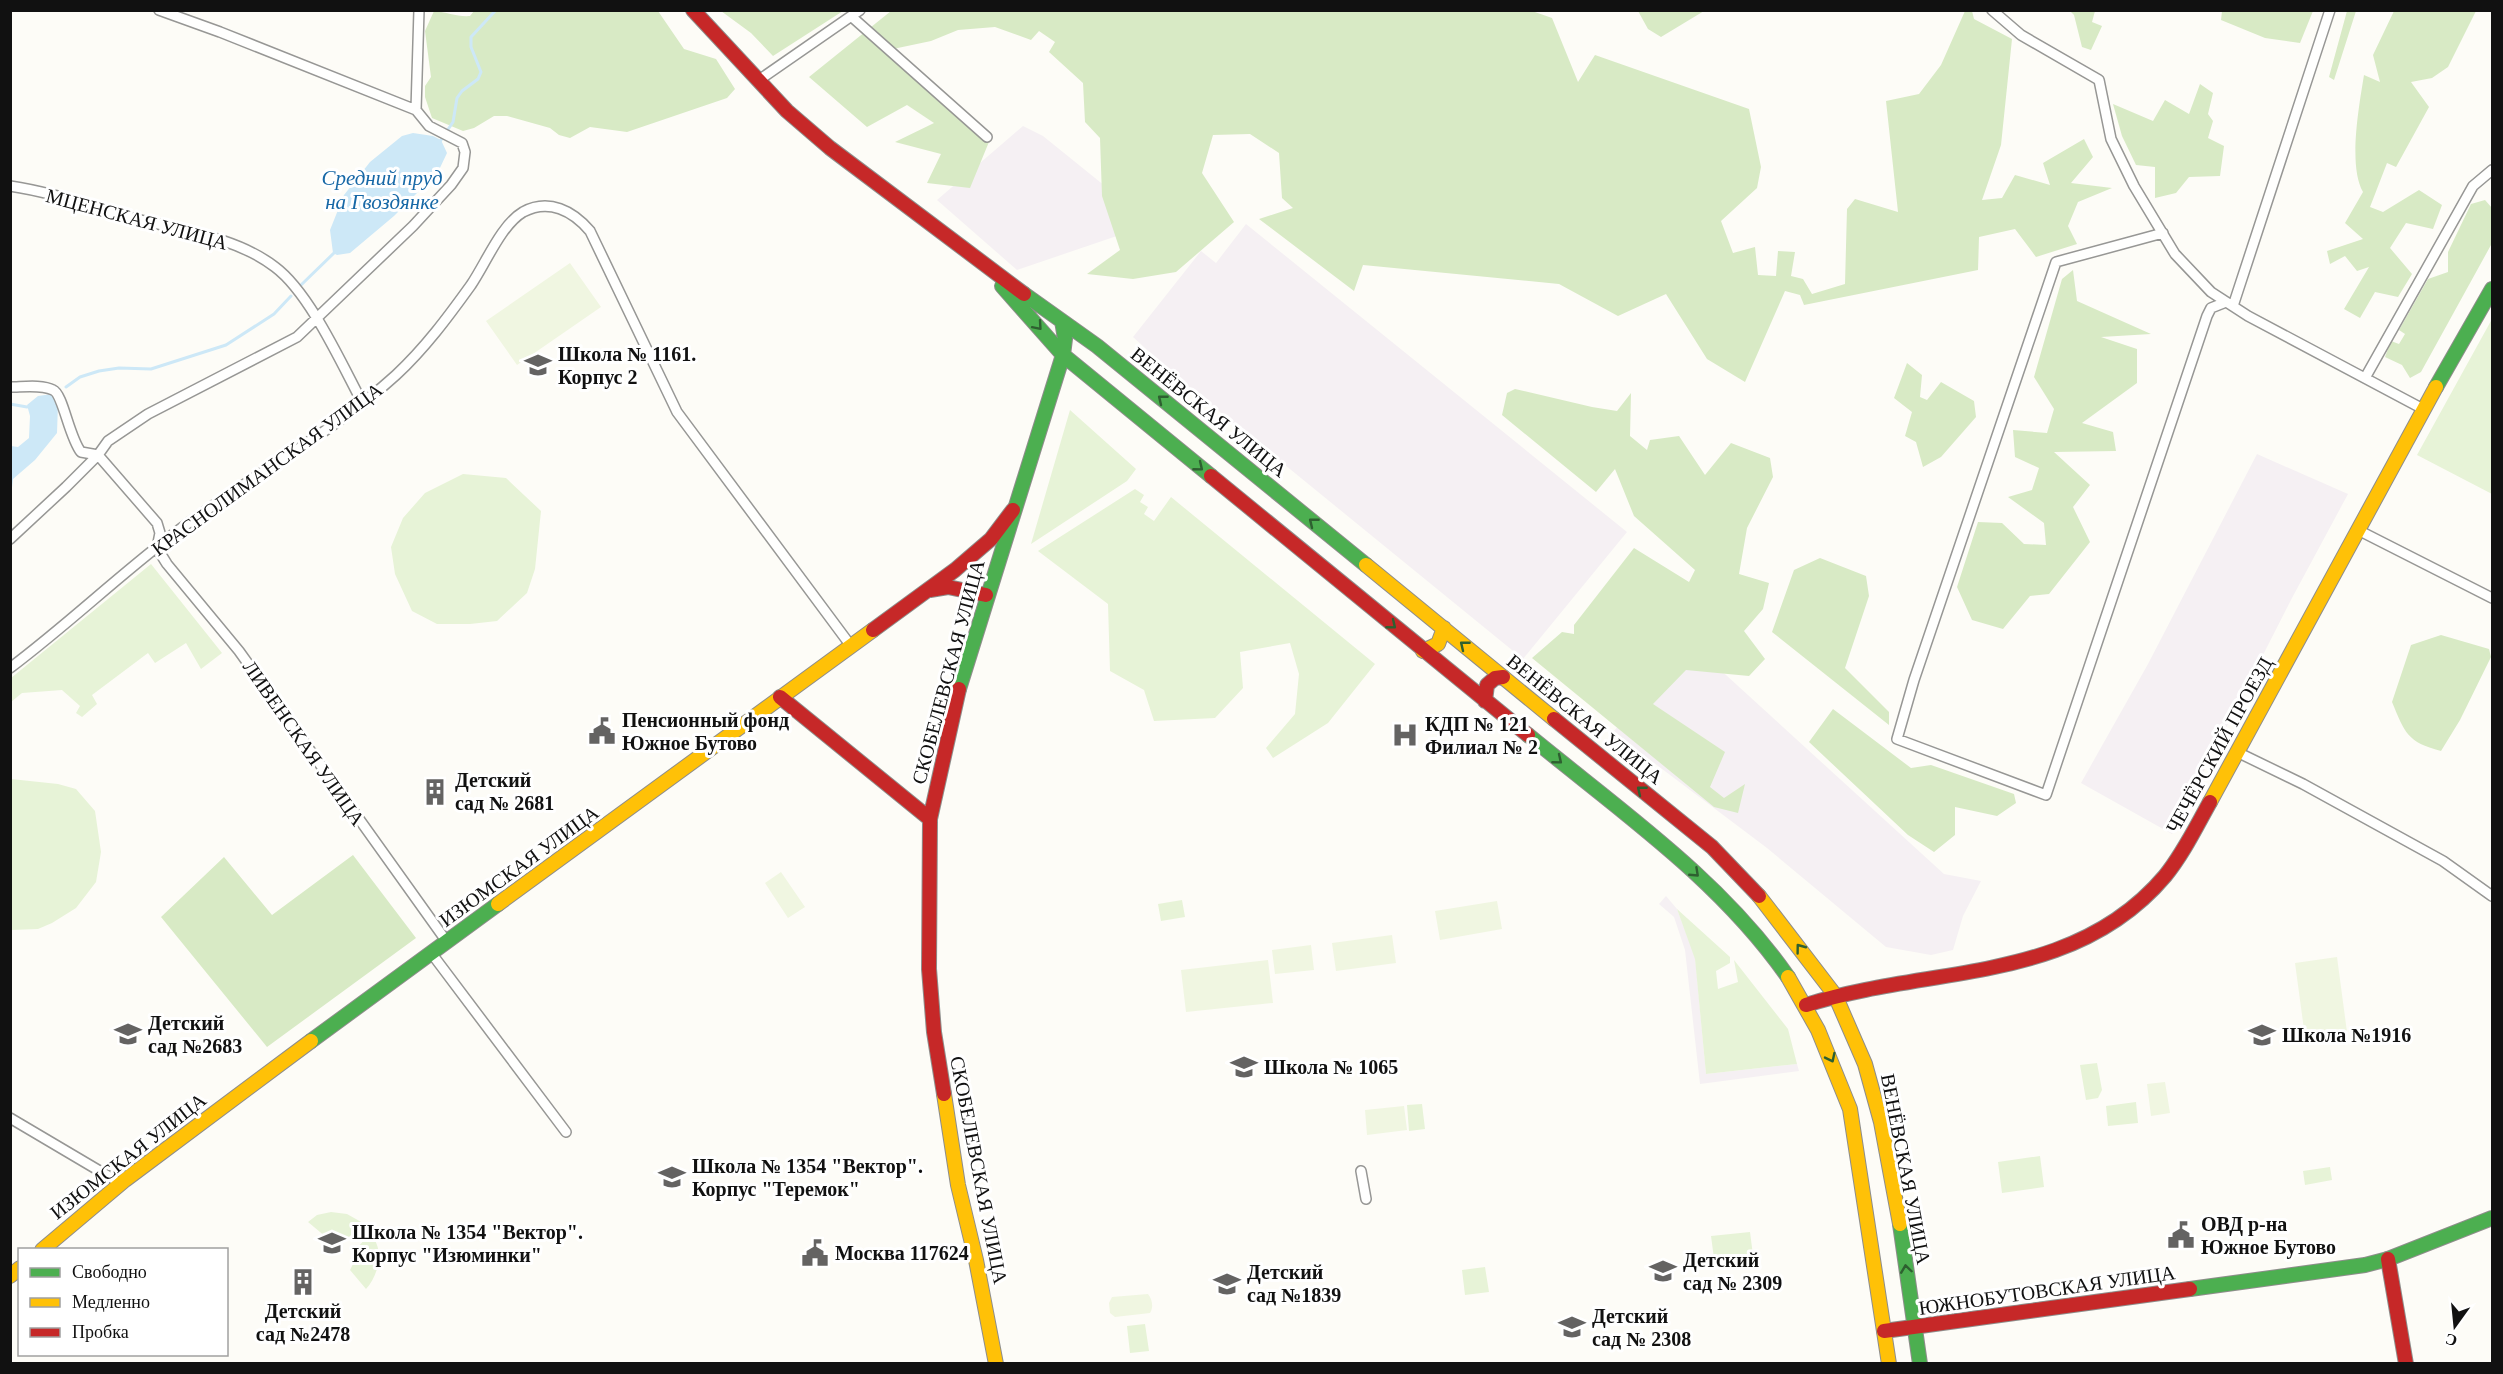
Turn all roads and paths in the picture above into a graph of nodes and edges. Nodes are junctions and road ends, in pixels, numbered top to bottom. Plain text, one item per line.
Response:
1 (159, 10) edge
2 (419, 10) edge
3 (693, 10) edge
4 (860, 10) edge
5 (1992, 10) edge
6 (2330, 10) edge
7 (852, 17) junction
8 (759, 80) junction
9 (416, 110) junction
10 (987, 137) dead end
11 (2493, 170) edge
12 (10, 186) edge
13 (2163, 233) junction
14 (985, 266) junction
15 (2493, 289) edge
16 (2230, 304) junction
17 (317, 319) junction
18 (1062, 321) junction
19 (1097, 346) junction
20 (1063, 355) junction
21 (1088, 376) junction
22 (2365, 378) junction
23 (10, 387) edge
24 (1051, 390) junction
25 (363, 404) junction
26 (2423, 409) junction
27 (98, 455) junction
28 (1013, 510) junction
29 (2358, 530) junction
30 (10, 539) edge
31 (157, 548) junction
32 (926, 591) junction
33 (986, 595) junction
34 (2493, 598) edge
35 (1443, 628) junction
36 (852, 646) junction
37 (1424, 651) junction
38 (10, 668) edge
39 (1503, 677) junction
40 (780, 697) junction
41 (1485, 701) junction
42 (2237, 752) junction
43 (930, 819) junction
44 (2493, 896) edge
45 (447, 942) junction
46 (432, 954) junction
47 (1835, 995) junction
48 (1806, 1005) junction
49 (10, 1118) edge
50 (566, 1132) dead end
51 (1361, 1171) dead end
52 (120, 1183) junction
53 (1366, 1199) dead end
54 (2493, 1218) edge
55 (44, 1248) edge
56 (2388, 1259) junction
57 (1915, 1327) junction
58 (1884, 1331) junction
59 (996, 1364) edge
60 (1889, 1364) edge
61 (1920, 1364) edge
62 (2406, 1364) edge

1 - 9 street
2 - 9 street
3 - 8 street, ВЕНЁВСКАЯ УЛИЦА
4 - 7 street
5 - 13 street
6 - 16 street
7 - 8 street
7 - 10 street
8 - 14 street, ВЕНЁВСКАЯ УЛИЦА
9 - 17 street
11 - 22 street
12 - 17 street, МЦЕНСКАЯ УЛИЦА
13 - 16 street
13 - 16 street
14 - 18 street, ВЕНЁВСКАЯ УЛИЦА
14 -> 20 street, ВЕНЁВСКАЯ УЛИЦА
15 - 26 street, ЧЕЧЁРСКИЙ ПРОЕЗД
16 - 22 street
17 - 25 street, МЦЕНСКАЯ УЛИЦА
17 - 27 street
18 - 19 street, ВЕНЁВСКАЯ УЛИЦА
18 - 20 street, СКОБЕЛЕВСКАЯ УЛИЦА
19 - 20 street
35 -> 19 street, ВЕНЁВСКАЯ УЛИЦА
20 - 21 street, ВЕНЁВСКАЯ УЛИЦА
20 - 24 street, СКОБЕЛЕВСКАЯ УЛИЦА
21 - 24 street
21 -> 37 street, ВЕНЁВСКАЯ УЛИЦА
22 - 26 street
23 - 27 street
24 - 28 street, СКОБЕЛЕВСКАЯ УЛИЦА
25 - 31 street, КРАСНОЛИМАНСКАЯ УЛИЦА
25 - 36 street, КРАСНОЛИМАНСКАЯ УЛИЦА
26 - 29 street, ЧЕЧЁРСКИЙ ПРОЕЗД
27 - 30 street
27 - 31 street
28 - 32 street, ИЗЮМСКАЯ УЛИЦА
28 - 33 street, СКОБЕЛЕВСКАЯ УЛИЦА
29 - 34 street
29 - 42 street, ЧЕЧЁРСКИЙ ПРОЕЗД
31 - 38 street, КРАСНОЛИМАНСКАЯ УЛИЦА
31 - 45 street, ЛИВЕНСКАЯ УЛИЦА
32 - 33 street
32 - 36 street, ИЗЮМСКАЯ УЛИЦА
33 - 43 street, СКОБЕЛЕВСКАЯ УЛИЦА
35 - 37 street
39 -> 35 street, ВЕНЁВСКАЯ УЛИЦА
36 - 40 street, ИЗЮМСКАЯ УЛИЦА
37 - 41 street, ВЕНЁВСКАЯ УЛИЦА
39 - 41 street
47 -> 39 street, ВЕНЁВСКАЯ УЛИЦА
40 - 43 street
40 - 45 street, ИЗЮМСКАЯ УЛИЦА
41 -> 48 street, ВЕНЁВСКАЯ УЛИЦА
42 - 44 street
42 - 47 street, ЧЕЧЁРСКИЙ ПРОЕЗД
43 - 59 street, СКОБЕЛЕВСКАЯ УЛИЦА
45 - 46 street, ИЗЮМСКАЯ УЛИЦА
46 - 50 street
46 - 52 street, ИЗЮМСКАЯ УЛИЦА
47 - 48 street, ЧЕЧЁРСКИЙ ПРОЕЗД
57 -> 47 street, ВЕНЁВСКАЯ УЛИЦА
48 -> 58 street, ВЕНЁВСКАЯ УЛИЦА
49 - 52 street
51 - 53 street
52 - 55 street, ИЗЮМСКАЯ УЛИЦА
54 - 56 street, ЮЖНОБУТОВСКАЯ УЛИЦА
56 - 57 street, ЮЖНОБУТОВСКАЯ УЛИЦА
56 - 62 street
57 - 58 street, ЮЖНОБУТОВСКАЯ УЛИЦА
57 - 61 street, ВЕНЁВСКАЯ УЛИЦА
58 - 60 street, ВЕНЁВСКАЯ УЛИЦА

